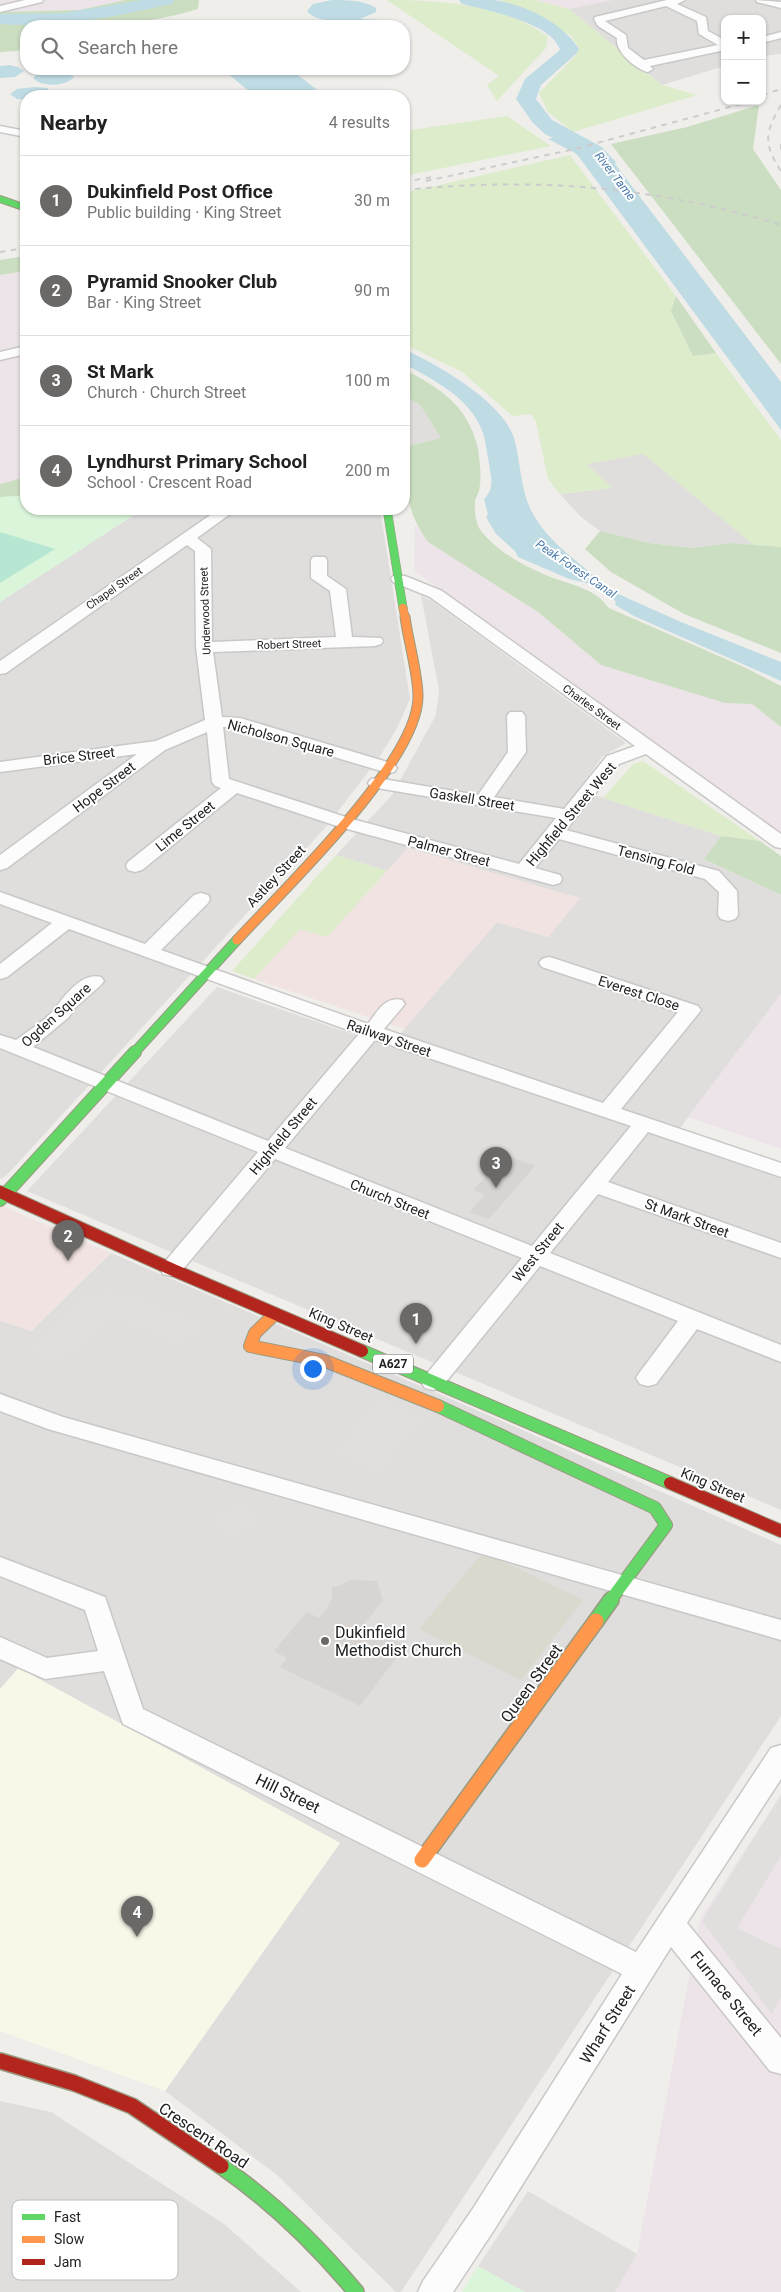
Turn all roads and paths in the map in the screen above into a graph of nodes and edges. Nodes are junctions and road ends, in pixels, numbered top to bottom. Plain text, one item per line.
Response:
1 (38, 0) edge
2 (680, 0) edge
3 (761, 0) edge
4 (669, 4) junction
5 (781, 6) edge
6 (0, 9) edge
7 (781, 35) edge
8 (766, 39) edge
9 (721, 43) edge
10 (721, 47) edge
11 (0, 129) edge
12 (20, 133) edge
13 (0, 199) edge
14 (20, 206) edge
15 (20, 351) edge
16 (0, 356) edge
17 (220, 515) edge
18 (389, 515) edge
19 (186, 538) junction
20 (319, 560) dead end
21 (399, 579) junction
22 (344, 642) junction
23 (374, 642) dead end
24 (204, 647) junction
25 (0, 669) edge
26 (516, 716) dead end
27 (214, 722) junction
28 (159, 746) junction
29 (647, 746) junction
30 (0, 767) edge
31 (388, 768) junction
32 (377, 783) junction
33 (235, 786) junction
34 (483, 801) junction
35 (568, 815) junction
36 (346, 823) junction
37 (554, 832) junction
38 (781, 843) edge
39 (0, 864) edge
40 (135, 866) dead end
41 (523, 871) junction
42 (553, 879) dead end
43 (0, 898) edge
44 (201, 899) dead end
45 (728, 915) dead end
46 (66, 922) junction
47 (148, 952) junction
48 (549, 963) dead end
49 (0, 973) edge
50 (206, 974) junction
51 (94, 981) dead end
52 (395, 1004) dead end
53 (372, 1032) junction
54 (9, 1045) edge
55 (104, 1083) junction
56 (608, 1111) junction
57 (644, 1124) junction
58 (270, 1151) junction
59 (781, 1170) edge
60 (594, 1184) junction
61 (2, 1196) edge
62 (781, 1252) edge
63 (534, 1256) junction
64 (171, 1269) junction
65 (275, 1314) junction
66 (692, 1319) junction
67 (781, 1354) edge
68 (648, 1378) dead end
69 (433, 1382) junction
70 (0, 1402) edge
71 (781, 1531) edge
72 (0, 1566) edge
73 (623, 1585) junction
74 (781, 1630) edge
75 (0, 1647) edge
76 (114, 1659) junction
77 (781, 1756) edge
78 (422, 1860) junction
79 (671, 1925) junction
80 (641, 1969) junction
81 (0, 2060) edge
82 (781, 2061) edge
83 (356, 2292) edge
84 (434, 2292) edge

1 - 6 street
2 - 4 street
3 - 5 street
4 - 9 street
4 - 10 street
7 - 8 street
11 - 12 street
13 - 14 main road
15 - 16 street
17 - 19 street, Chapel Street
18 - 21 main road, Astley Street
19 - 24 street, Underwood Street
19 - 25 street, Chapel Street
20 - 22 street
21 - 29 street, Charles Street
21 - 31 main road, Astley Street
22 - 23 street, Robert Street
22 - 24 street, Robert Street
24 - 27 street, Underwood Street
26 - 34 street
27 - 28 street, Hope Street
27 - 31 street, Nicholson Square
27 - 33 street, Nicholson Square
28 - 30 street, Brice Street
28 - 39 street, Hope Street
29 - 35 street, Highfield Street West
29 - 38 street, Charles Street
31 - 32 main road, Astley Street
32 - 34 street, Gaskell Street
32 - 36 main road, Astley Street
33 - 36 street, Nicholson Square
33 - 40 street, Lime Street
34 - 35 street, Gaskell Street
35 - 37 street, Highfield Street West
36 - 41 street, Palmer Street
36 - 50 main road, Astley Street
37 - 41 street, Highfield Street West
37 - 45 street, Tensing Fold
41 - 42 street, Palmer Street
43 - 46 street, Railway Street
44 - 47 street
46 - 47 street, Railway Street
46 - 49 street
47 - 50 street, Railway Street
48 - 56 street, Everest Close
50 - 53 street, Railway Street
50 - 55 main road, Astley Street
51 - 54 street, Ogden Square
52 - 53 street, Highfield Street
53 - 56 street, Railway Street
53 - 58 street, Highfield Street
54 - 55 street, Church Street
55 - 58 street, Church Street
55 - 61 main road, Astley Street
56 - 57 street, Railway Street
57 - 59 street, Railway Street
57 - 60 street, West Street
58 - 63 street, Church Street
58 - 64 street, Highfield Street
60 - 62 street, St Mark Street
60 - 63 street, West Street
61 - 64 main road, King Street / A627
63 - 66 street, Church Street
63 - 69 street, West Street
64 - 65 main road, King Street / A627
65 - 69 main road, King Street / A627
65 - 73 main road, Queen Street
66 - 67 street, Church Street
66 - 68 street
69 - 71 main road, King Street / A627
70 - 73 street
72 - 76 street, Hill Street
73 - 74 street
73 - 78 main road, Queen Street
75 - 76 street
76 - 78 street, Hill Street
77 - 79 street, Wharf Street
78 - 80 street, Hill Street
79 - 80 street, Wharf Street
79 - 82 street, Furnace Street
80 - 84 street, Wharf Street
81 - 83 main road, Crescent Road

